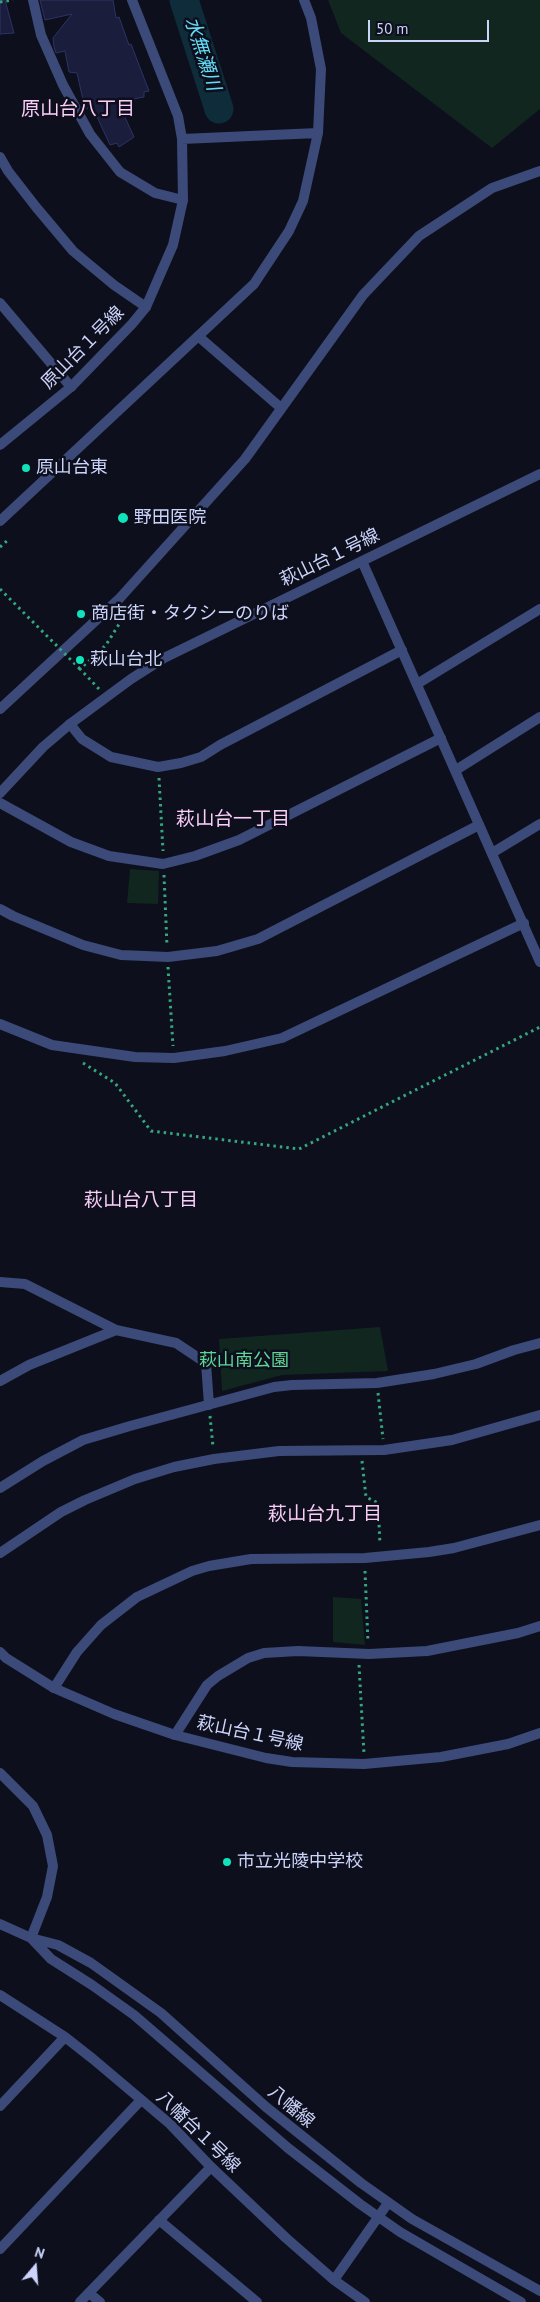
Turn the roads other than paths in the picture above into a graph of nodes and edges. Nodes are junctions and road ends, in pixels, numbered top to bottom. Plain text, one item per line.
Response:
1 (33, 0) edge
2 (132, 0) edge
3 (304, 0) edge
4 (318, 133) junction
5 (182, 139) junction
6 (0, 157) edge
7 (540, 171) edge
8 (183, 200) junction
9 (0, 303) edge
10 (146, 307) junction
11 (198, 336) junction
12 (71, 386) junction
13 (281, 408) junction
14 (0, 445) edge
15 (540, 474) edge
16 (0, 521) edge
17 (362, 561) junction
18 (540, 609) edge
19 (402, 650) junction
20 (417, 684) junction
21 (0, 709) edge
22 (540, 717) edge
23 (70, 724) junction
24 (441, 738) junction
25 (456, 770) junction
26 (0, 793) edge
27 (0, 803) edge
28 (540, 824) edge
29 (479, 825) junction
30 (492, 853) junction
31 (0, 909) edge
32 (524, 923) junction
33 (539, 957) edge
34 (0, 1024) edge
35 (0, 1282) edge
36 (116, 1330) junction
37 (540, 1343) edge
38 (0, 1381) edge
39 (209, 1405) junction
40 (540, 1415) edge
41 (0, 1488) edge
42 (540, 1525) edge
43 (0, 1553) edge
44 (540, 1626) edge
45 (2, 1658) edge
46 (54, 1688) junction
47 (540, 1733) edge
48 (175, 1735) junction
49 (0, 1773) edge
50 (0, 1924) edge
51 (31, 1938) junction
52 (0, 1995) edge
53 (65, 2037) junction
54 (141, 2100) junction
55 (0, 2106) edge
56 (211, 2167) junction
57 (388, 2202) junction
58 (378, 2217) junction
59 (159, 2220) junction
60 (0, 2249) edge
61 (334, 2280) junction
62 (540, 2291) edge
63 (89, 2292) junction
64 (80, 2302) edge
65 (100, 2302) edge
66 (257, 2302) edge
67 (366, 2302) edge
68 (521, 2302) edge

1 - 8 street
2 - 5 street, 原山台１号線
3 - 4 street
4 - 5 street
4 - 11 street
5 - 8 street, 原山台１号線
6 - 10 street
7 - 13 street
8 - 10 street, 原山台１号線
9 - 12 street
10 - 12 street, 原山台１号線
11 - 13 street
11 - 16 street
12 - 14 street, 原山台１号線
13 - 21 street
15 - 17 street, 萩山台１号線
17 - 19 street
17 - 23 street, 萩山台１号線
18 - 20 street
19 - 20 street
19 - 23 street
20 - 24 street
22 - 25 street
23 - 26 street, 萩山台１号線
24 - 25 street
24 - 27 street
25 - 29 street
28 - 30 street
29 - 30 street
29 - 31 street
30 - 32 street
32 - 33 street
32 - 34 street
35 - 36 street
36 - 38 street
36 - 39 street
37 - 39 street
39 - 41 street
40 - 43 street
42 - 46 street
44 - 48 street
45 - 46 street, 萩山台１号線
46 - 48 street, 萩山台１号線
47 - 48 street, 萩山台１号線
49 - 51 street
50 - 51 street, 八幡線
51 - 57 street, 八幡線
51 - 58 street, 八幡線
52 - 53 street, 八幡台１号線
53 - 54 street, 八幡台１号線
53 - 55 street
54 - 56 street, 八幡台１号線
54 - 60 street
56 - 59 street
56 - 61 street, 八幡台１号線
57 - 58 street
57 - 62 street, 八幡線
58 - 61 street
58 - 68 street, 八幡線
59 - 63 street
59 - 66 street
61 - 67 street, 八幡台１号線
63 - 64 street
63 - 65 street

